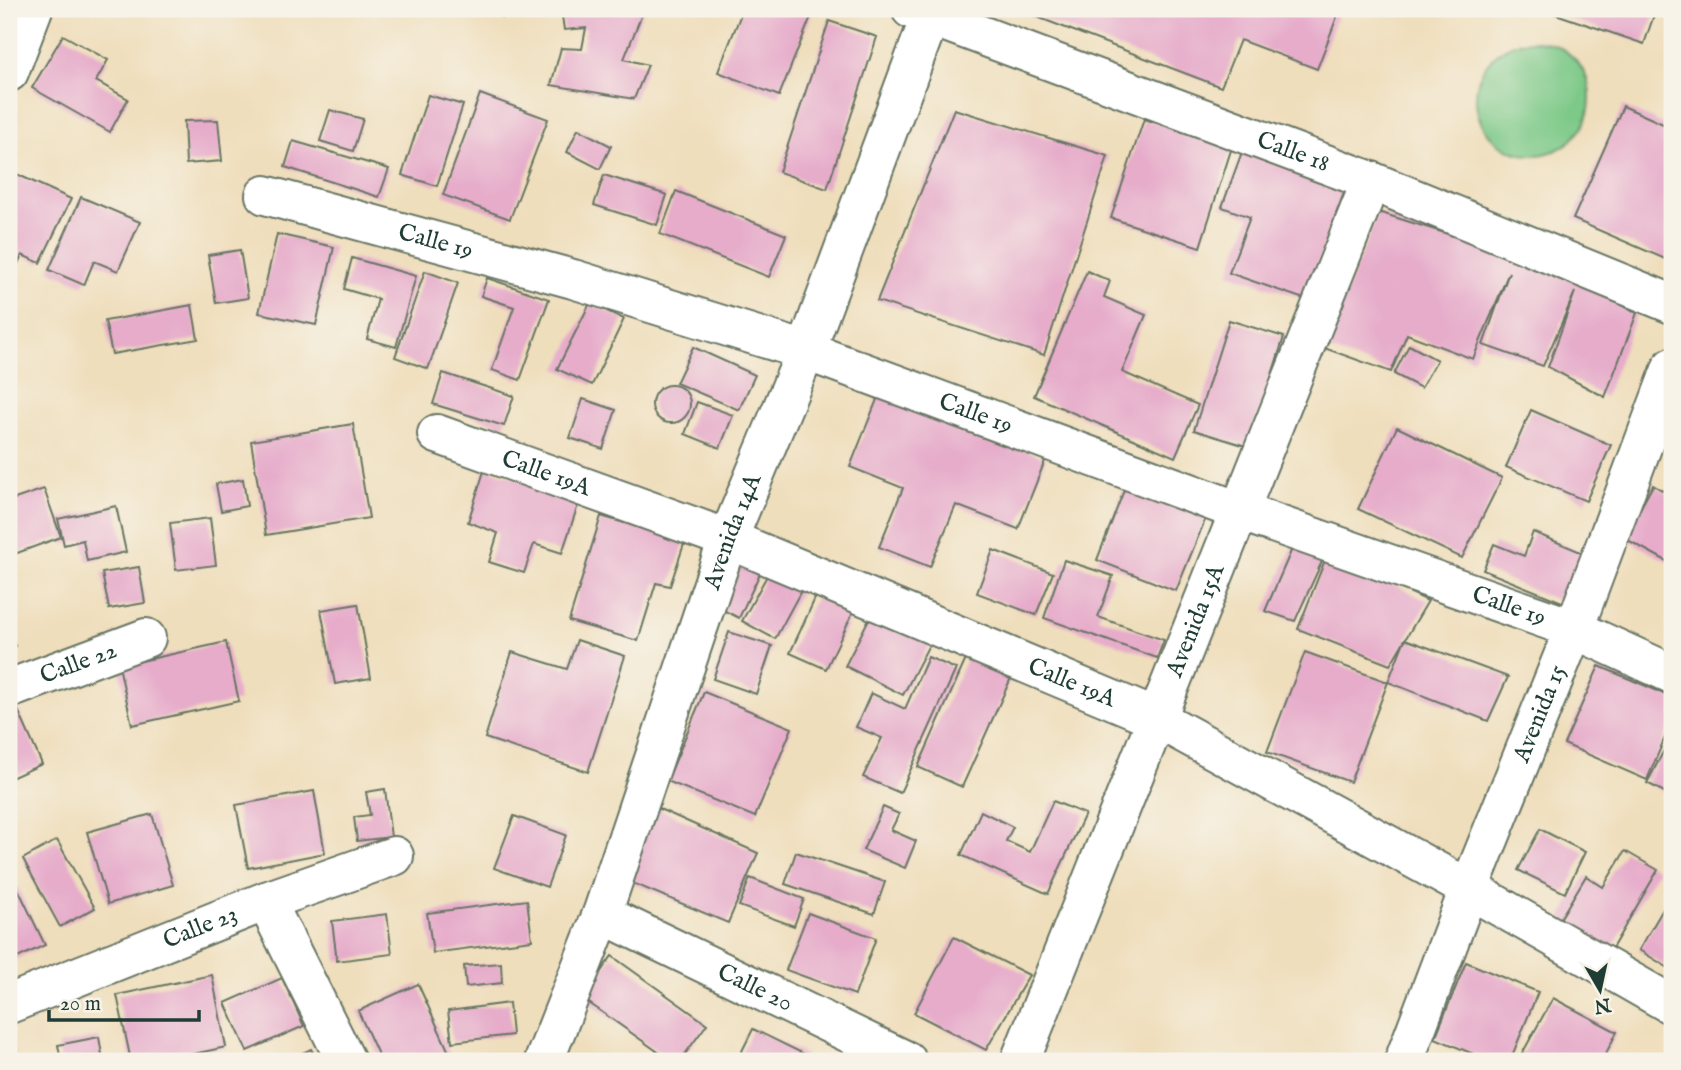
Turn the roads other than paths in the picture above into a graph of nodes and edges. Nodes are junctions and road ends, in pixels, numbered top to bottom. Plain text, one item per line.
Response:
1 (33, 9) edge
2 (925, 11) edge
3 (9, 72) edge
4 (1371, 181) junction
5 (265, 195) dead end
6 (1672, 304) edge
7 (806, 351) junction
8 (1672, 367) edge
9 (437, 434) dead end
10 (1238, 511) junction
11 (728, 539) junction
12 (1574, 629) junction
13 (146, 638) dead end
14 (1672, 674) edge
15 (9, 689) edge
16 (1156, 718) junction
17 (394, 856) dead end
18 (1469, 889) junction
19 (265, 901) junction
20 (601, 914) junction
21 (9, 1004) edge
22 (1672, 1006) edge
23 (346, 1061) edge
24 (544, 1061) edge
25 (907, 1061) edge
26 (1020, 1061) edge
27 (1404, 1061) edge

1 - 3 street
2 - 4 street, Calle 18
2 - 7 street, Avenida 14A
4 - 6 street, Calle 18
4 - 10 street, Avenida 15A
5 - 7 street, Calle 19
7 - 10 street, Calle 19
7 - 11 street, Avenida 14A
8 - 12 street, Avenida 15
9 - 11 street, Calle 19A
10 - 12 street, Calle 19
10 - 16 street, Avenida 15A
11 - 16 street, Calle 19A
11 - 20 street, Avenida 14A
12 - 14 street, Calle 19
12 - 18 street, Avenida 15
13 - 15 street, Calle 22
16 - 18 street, Calle 19A
16 - 26 street, Avenida 15A
17 - 19 street, Calle 23
18 - 22 street, Calle 19A
18 - 27 street, Avenida 15
19 - 21 street, Calle 23
19 - 23 street
20 - 24 street, Avenida 14A
20 - 25 street, Calle 20

